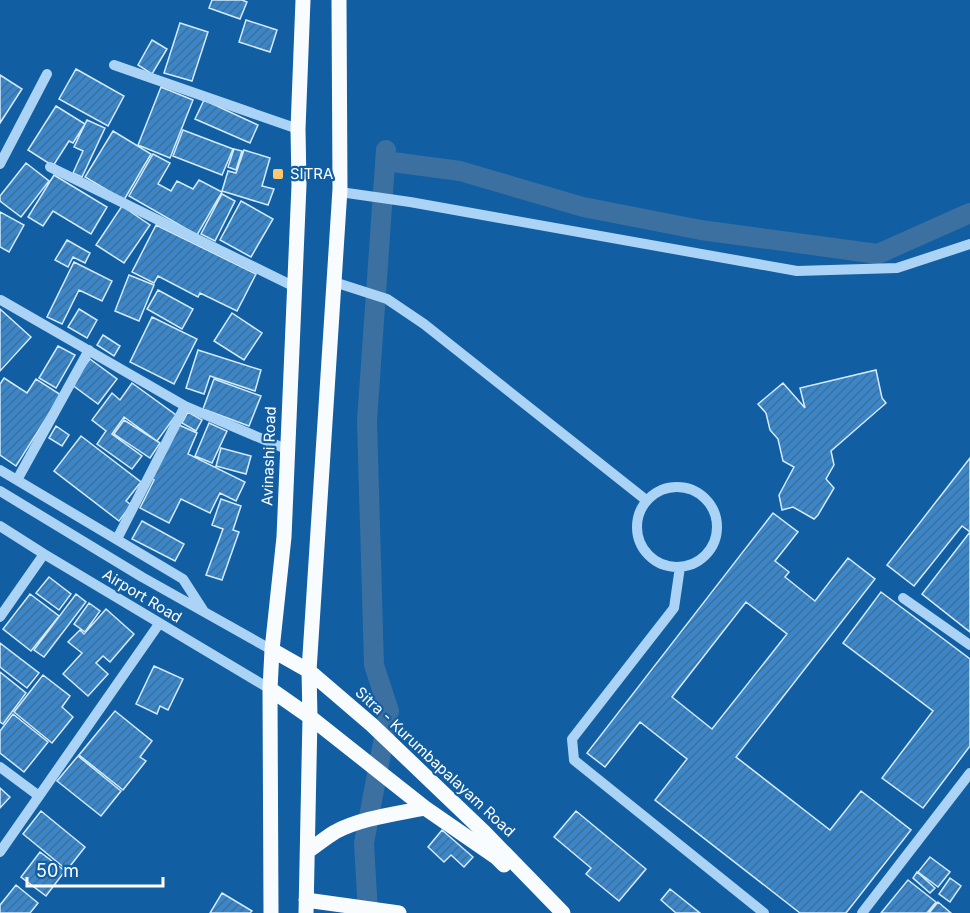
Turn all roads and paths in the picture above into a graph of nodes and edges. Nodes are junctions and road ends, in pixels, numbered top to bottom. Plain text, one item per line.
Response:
1 (303, 0) edge
2 (339, 0) edge
3 (114, 65) dead end
4 (47, 74) dead end
5 (298, 129) junction
6 (0, 164) edge
7 (50, 167) dead end
8 (340, 192) junction
9 (970, 244) edge
10 (334, 282) junction
11 (295, 287) junction
12 (1, 300) edge
13 (89, 350) junction
14 (185, 406) junction
15 (286, 449) junction
16 (0, 470) edge
17 (17, 480) junction
18 (0, 491) edge
19 (646, 500) junction
20 (0, 526) edge
21 (117, 539) junction
22 (44, 554) junction
23 (680, 567) junction
24 (903, 598) dead end
25 (205, 612) junction
26 (0, 617) edge
27 (159, 624) junction
28 (970, 645) edge
29 (272, 650) junction
30 (309, 671) junction
31 (270, 689) junction
32 (310, 717) junction
33 (0, 767) edge
34 (970, 773) edge
35 (39, 795) junction
36 (425, 808) junction
37 (308, 851) junction
38 (0, 852) edge
39 (306, 906) edge
40 (271, 913) edge
41 (399, 913) edge
42 (549, 913) edge
43 (563, 913) edge
44 (764, 913) edge
45 (862, 913) edge

1 - 5 main road, Avinashi Road
2 - 8 main road
3 - 5 street
4 - 6 street
5 - 11 main road, Avinashi Road
7 - 11 street
8 - 9 street
8 - 10 main road
10 - 19 street
10 - 30 main road
11 - 15 main road, Avinashi Road
12 - 13 street
13 - 14 street
13 - 17 street
14 - 15 street
14 - 21 street
15 - 29 main road, Avinashi Road
16 - 17 street
17 - 21 street
18 - 25 street, Airport Road
19 - 23 street
19 - 23 street
20 - 22 street, Airport Road
21 - 25 street
22 - 26 street
22 - 27 street, Airport Road
23 - 44 street
24 - 28 street
25 - 29 street, Airport Road
27 - 31 street, Airport Road
27 - 35 street
29 - 30 main road, Sitra - Kurumbapalayam Road
29 - 31 main road, Avinashi Road
30 - 32 main road
30 - 43 main road, Sitra - Kurumbapalayam Road
31 - 32 main road, Sitra - Kurumbapalayam Road
31 - 40 main road, Avinashi Road
32 - 36 main road, Sitra - Kurumbapalayam Road
32 - 37 main road
33 - 35 street
34 - 45 street
35 - 38 street
36 - 37 main road
36 - 42 main road, Sitra - Kurumbapalayam Road
37 - 39 main road
39 - 41 main road

